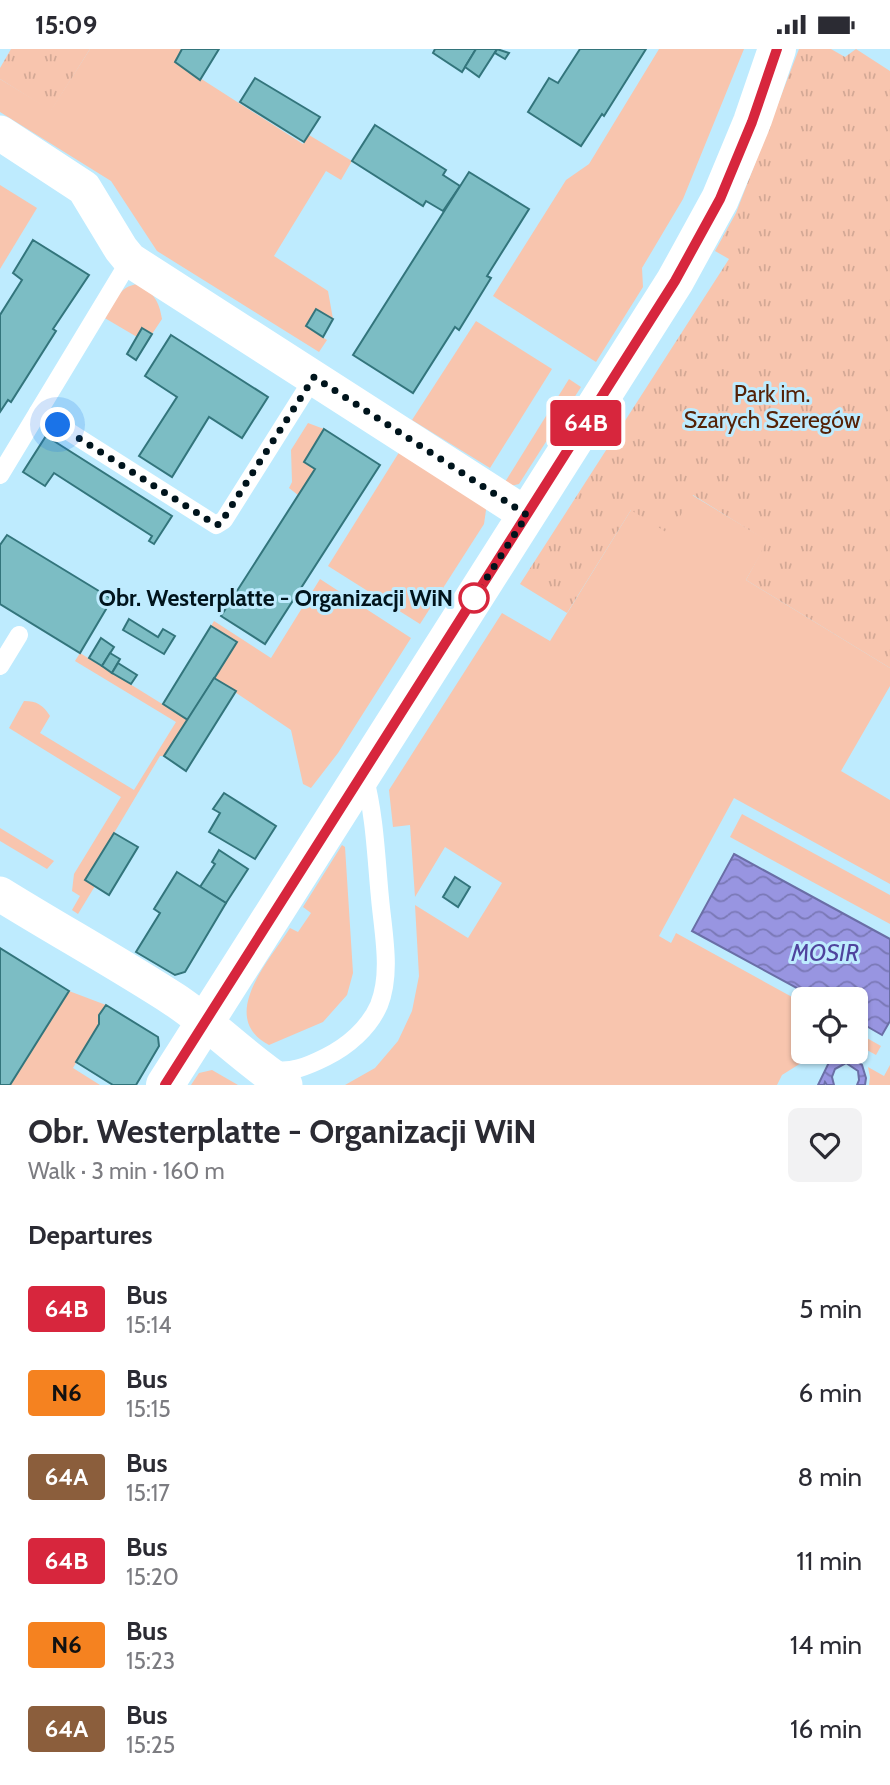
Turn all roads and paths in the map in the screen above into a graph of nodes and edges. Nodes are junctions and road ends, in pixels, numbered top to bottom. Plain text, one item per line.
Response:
1 (777, 49) edge
2 (0, 133) edge
3 (130, 260) junction
4 (314, 377) junction
5 (38, 412) junction
6 (0, 475) edge
7 (527, 515) junction
8 (19, 635) dead end
9 (0, 666) edge
10 (363, 772) junction
11 (0, 894) edge
12 (205, 1021) junction
13 (255, 1066) junction
14 (165, 1085) edge
15 (285, 1085) edge

1 - 7 street
2 - 3 street
3 - 4 street
3 - 5 lane
4 - 5 lane
4 - 7 street
5 - 6 lane
7 - 10 street
8 - 9 lane
10 - 12 street
10 - 13 lane
11 - 12 street
12 - 13 street
12 - 14 street
13 - 15 street

